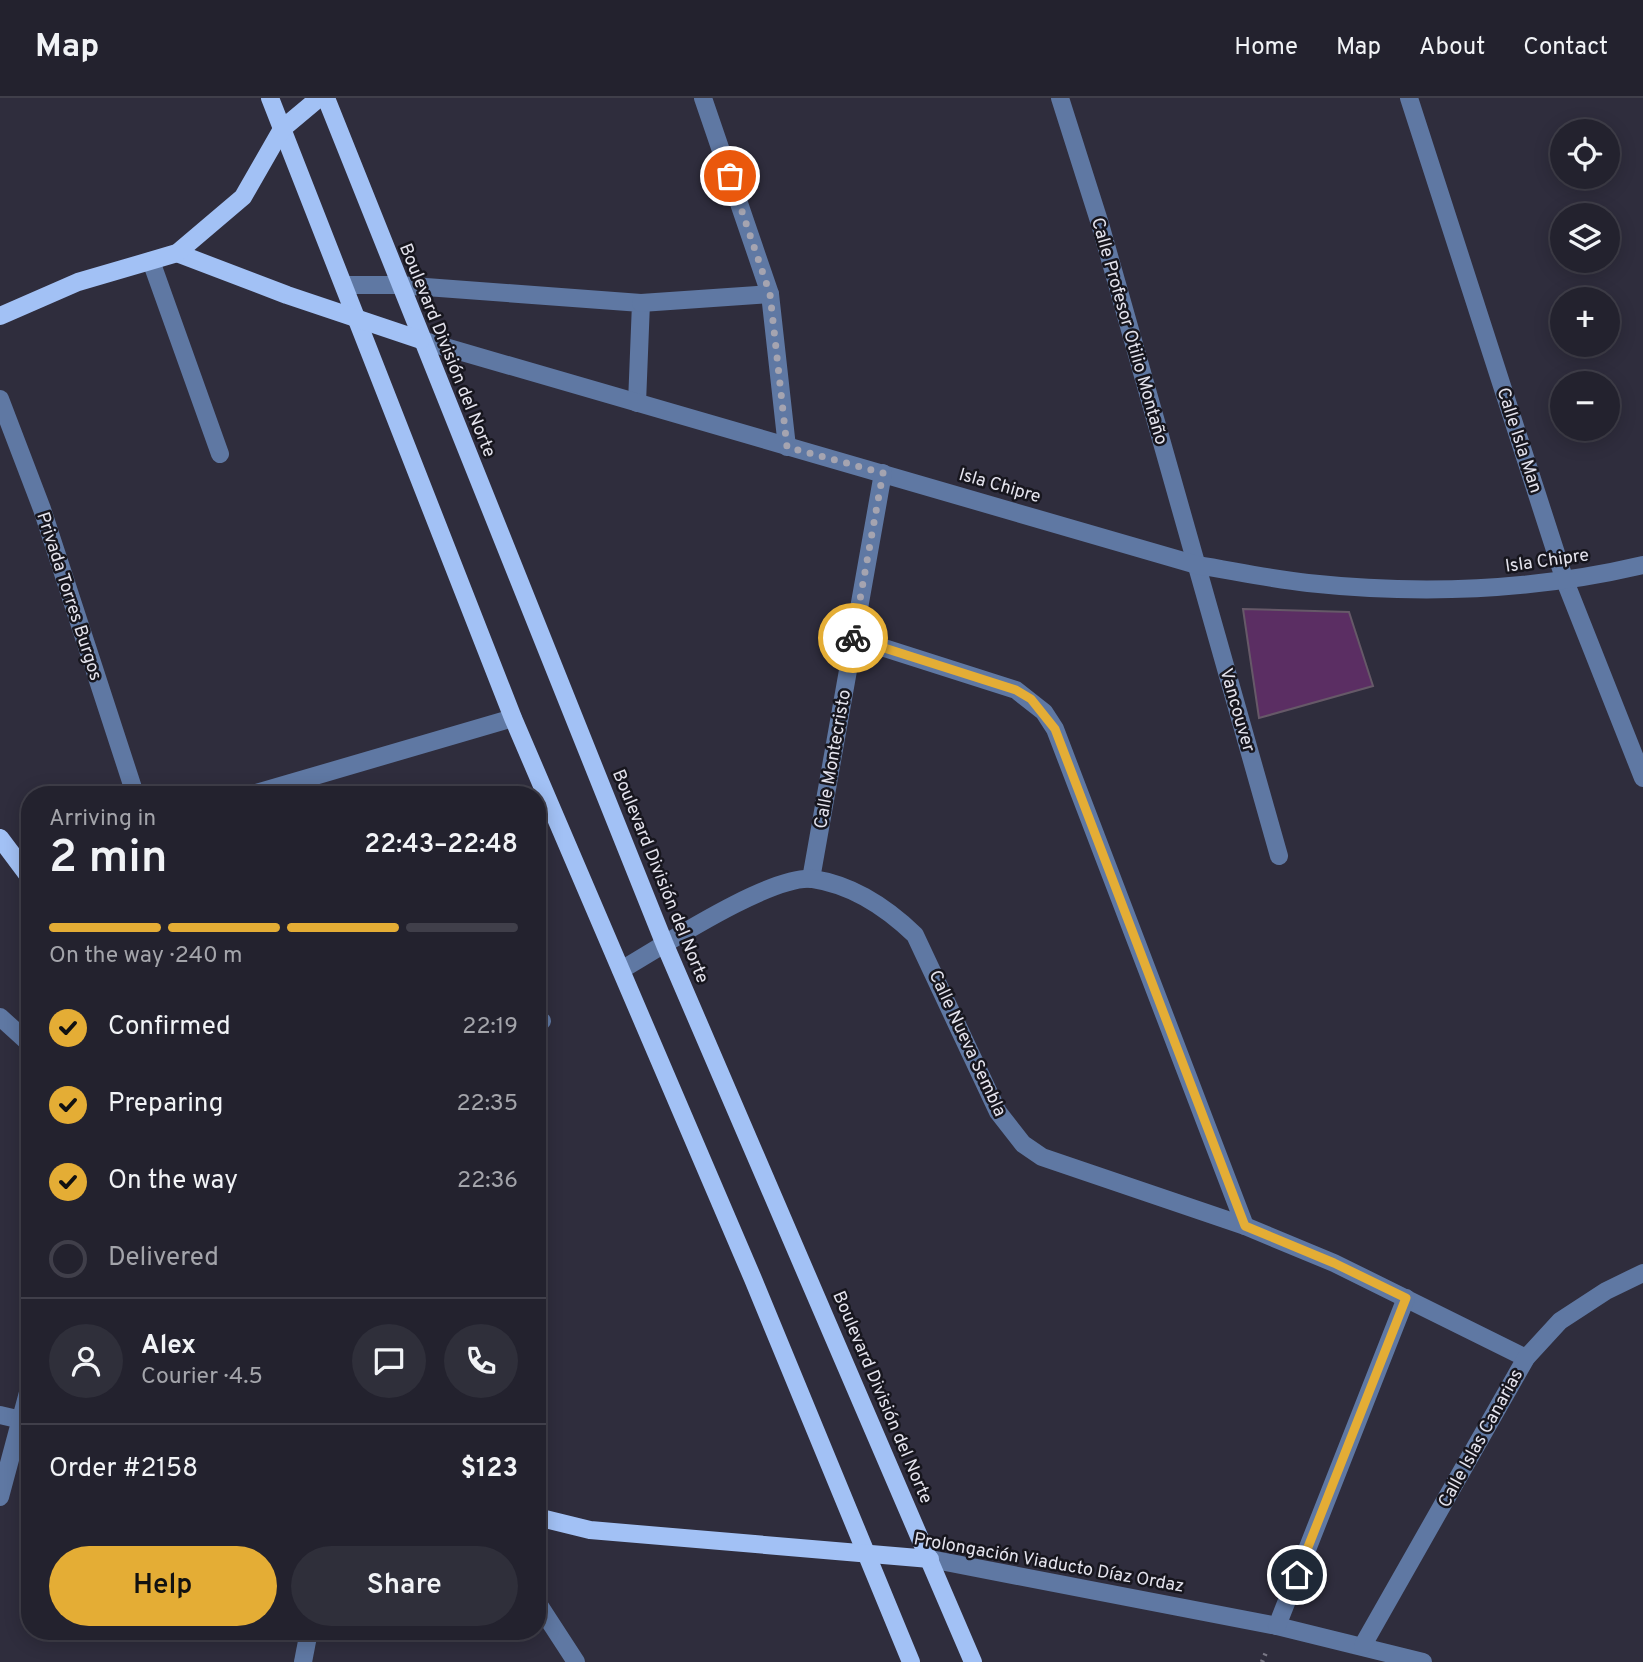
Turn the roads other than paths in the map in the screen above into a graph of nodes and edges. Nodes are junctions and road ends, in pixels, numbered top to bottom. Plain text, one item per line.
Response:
1 (270, 98) edge
2 (319, 98) edge
3 (326, 98) edge
4 (703, 98) edge
5 (1060, 98) edge
6 (1409, 98) edge
7 (282, 129) junction
8 (177, 253) junction
9 (151, 261) junction
10 (345, 285) junction
11 (399, 285) junction
12 (770, 294) junction
13 (641, 303) junction
14 (0, 317) edge
15 (359, 321) junction
16 (421, 340) junction
17 (0, 399) edge
18 (636, 402) junction
19 (787, 447) junction
20 (220, 454) dead end
21 (883, 473) junction
22 (1197, 565) junction
23 (1643, 565) edge
24 (1565, 581) junction
25 (853, 638) junction
26 (513, 718) junction
27 (1643, 778) edge
28 (132, 786) edge
29 (280, 786) edge
30 (542, 786) edge
31 (546, 795) edge
32 (0, 838) edge
33 (1279, 856) dead end
34 (21, 866) edge
35 (811, 879) junction
36 (665, 945) junction
37 (621, 970) junction
38 (0, 1017) edge
39 (21, 1036) edge
40 (1245, 1226) junction
41 (1643, 1273) edge
42 (1406, 1298) junction
43 (1526, 1358) junction
44 (0, 1415) edge
45 (21, 1420) edge
46 (21, 1433) edge
47 (0, 1497) edge
48 (546, 1519) edge
49 (865, 1553) junction
50 (930, 1559) junction
51 (546, 1616) edge
52 (1277, 1626) junction
53 (307, 1640) edge
54 (1363, 1645) junction
55 (303, 1662) edge
56 (576, 1662) edge
57 (911, 1662) edge
58 (973, 1662) edge
59 (1423, 1662) edge

1 - 7 main road
2 - 7 main road
3 - 11 main road, Boulevard División del Norte
4 - 12 street
5 - 22 street, Calle Profesor Otilio Montaño
6 - 24 street, Calle Isla Man
7 - 8 main road
7 - 10 main road
8 - 9 main road
8 - 15 main road, Isla Chipre
9 - 14 main road
9 - 20 street
10 - 11 street
10 - 15 main road
11 - 13 street
11 - 16 main road, Boulevard División del Norte
12 - 13 street
12 - 19 street
13 - 18 street
15 - 16 main road, Isla Chipre
15 - 26 main road
16 - 18 street, Isla Chipre
16 - 36 main road, Boulevard División del Norte
17 - 28 street, Privada Torres Burgos
18 - 19 street, Isla Chipre
19 - 21 street, Isla Chipre
21 - 22 street, Isla Chipre
21 - 25 street, Calle Montecristo
22 - 24 street, Isla Chipre
22 - 33 street, Vancouver
23 - 24 street, Isla Chipre
24 - 27 street, Calle Isla Man
25 - 35 street, Calle Montecristo
25 - 40 street
26 - 29 street
26 - 30 main road
31 - 37 main road
32 - 34 main road
35 - 36 street, Calle Nueva Sembla
35 - 40 street, Calle Nueva Sembla
36 - 37 street, Calle Nueva Sembla
36 - 50 main road, Boulevard División del Norte
37 - 49 main road
38 - 39 street
40 - 42 street, Calle Nueva Sembla
41 - 43 street, Calle Islas Canarias
42 - 43 street, Calle Nueva Sembla
42 - 52 street
43 - 54 street, Calle Islas Canarias
44 - 45 street
46 - 47 street
48 - 49 main road, Prolongación Viaducto Díaz Ordaz
49 - 50 main road, Prolongación Viaducto Díaz Ordaz
49 - 57 main road
50 - 52 street, Prolongación Viaducto Díaz Ordaz
50 - 58 main road, Boulevard División del Norte
51 - 56 street
52 - 54 street, Prolongación Viaducto Díaz Ordaz
53 - 55 street
54 - 59 street, Prolongación Viaducto Díaz Ordaz

